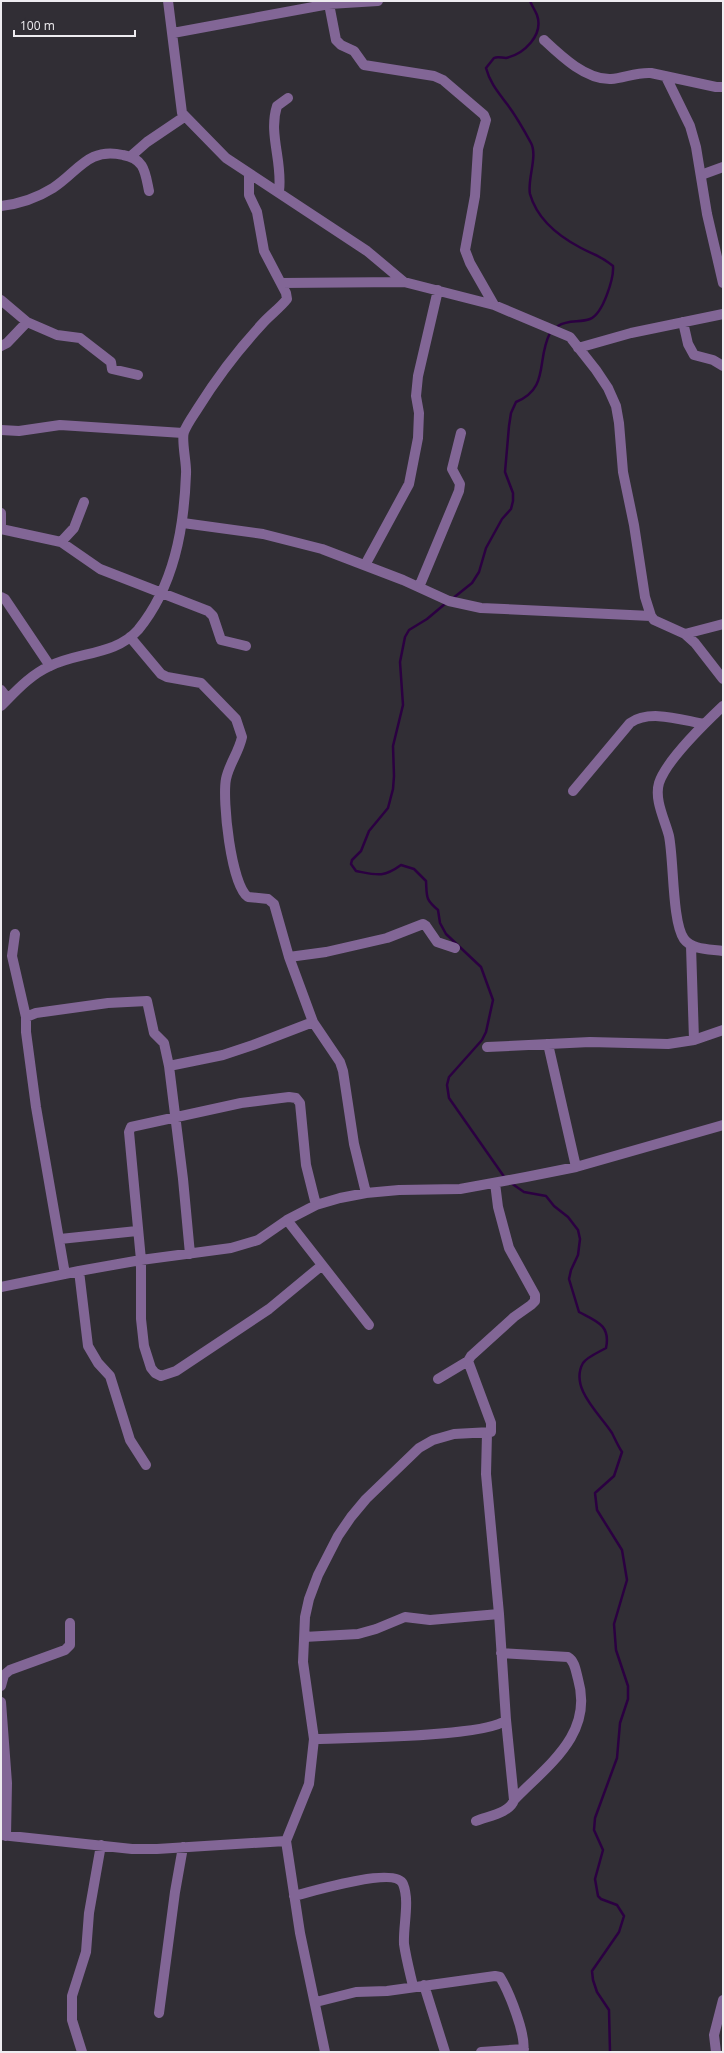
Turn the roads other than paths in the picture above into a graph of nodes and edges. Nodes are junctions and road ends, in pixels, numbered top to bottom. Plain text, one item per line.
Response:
1 (168, 1) edge
2 (378, 1) edge
3 (329, 4) junction
4 (173, 33) junction
5 (544, 40) dead end
6 (666, 77) junction
7 (723, 87) edge
8 (288, 98) dead end
9 (184, 117) junction
10 (131, 156) junction
11 (723, 167) edge
12 (249, 174) junction
13 (701, 175) junction
14 (149, 191) dead end
15 (279, 192) junction
16 (1, 206) edge
17 (721, 262) edge
18 (404, 282) junction
19 (281, 283) junction
20 (723, 283) edge
21 (438, 290) junction
22 (1, 300) edge
23 (494, 305) junction
24 (723, 314) edge
25 (27, 322) junction
26 (683, 322) junction
27 (1, 346) edge
28 (578, 348) junction
29 (723, 366) edge
30 (138, 375) dead end
31 (1, 430) edge
32 (183, 433) junction
33 (461, 433) dead end
34 (84, 502) dead end
35 (1, 513) edge
36 (183, 523) junction
37 (1, 525) edge
38 (1, 529) edge
39 (62, 542) junction
40 (365, 565) junction
41 (418, 587) junction
42 (160, 594) junction
43 (1, 598) edge
44 (651, 616) junction
45 (723, 624) edge
46 (685, 634) junction
47 (130, 637) junction
48 (246, 646) dead end
49 (50, 666) junction
50 (723, 679) edge
51 (3, 698) edge
52 (723, 706) edge
53 (704, 724) junction
54 (573, 790) dead end
55 (15, 934) dead end
56 (691, 946) junction
57 (455, 948) dead end
58 (723, 951) edge
59 (289, 957) junction
60 (26, 1017) junction
61 (313, 1022) junction
62 (723, 1030) edge
63 (694, 1040) junction
64 (548, 1044) junction
65 (487, 1047) dead end
66 (169, 1066) junction
67 (176, 1118) junction
68 (723, 1125) edge
69 (576, 1167) junction
70 (497, 1182) junction
71 (366, 1193) junction
72 (316, 1205) junction
73 (287, 1220) junction
74 (137, 1230) junction
75 (60, 1239) junction
76 (190, 1254) junction
77 (141, 1260) junction
78 (321, 1266) junction
79 (79, 1271) junction
80 (66, 1274) junction
81 (1, 1287) edge
82 (369, 1325) dead end
83 (468, 1361) junction
84 (438, 1380) dead end
85 (487, 1433) junction
86 (146, 1465) dead end
87 (499, 1614) junction
88 (70, 1623) dead end
89 (304, 1637) junction
90 (501, 1653) junction
91 (1, 1686) edge
92 (1, 1702) edge
93 (506, 1720) junction
94 (314, 1739) junction
95 (514, 1800) junction
96 (476, 1821) dead end
97 (3, 1835) edge
98 (286, 1841) junction
99 (101, 1845) junction
100 (183, 1847) junction
101 (294, 1896) junction
102 (413, 1986) junction
103 (424, 1986) junction
104 (723, 2000) edge
105 (316, 2002) junction
106 (159, 2013) dead end
107 (720, 2023) edge
108 (524, 2051) edge
109 (82, 2052) edge
110 (325, 2052) edge
111 (445, 2052) edge
112 (481, 2052) edge
113 (716, 2052) edge

1 - 4 street
2 - 3 street
3 - 4 street
3 - 23 street
4 - 9 street
5 - 6 street
6 - 7 street
6 - 13 street
8 - 15 street
9 - 10 street
9 - 12 street
10 - 14 street
10 - 16 street
11 - 13 street
12 - 15 street
12 - 19 street
13 - 17 street
15 - 18 street
17 - 20 street
18 - 19 street
18 - 21 street
19 - 32 street
21 - 23 street
21 - 40 street
22 - 25 street
23 - 28 street
24 - 26 street
25 - 27 street
25 - 30 street
26 - 28 street
26 - 29 street
28 - 44 street
31 - 32 street
32 - 36 street
33 - 41 street
34 - 39 street
35 - 37 street
36 - 40 street
36 - 42 street
38 - 39 street
39 - 42 street
40 - 41 street
41 - 44 street
42 - 47 street
42 - 48 street
43 - 49 street
44 - 46 street
45 - 46 street
46 - 50 street
47 - 49 street
47 - 59 street
49 - 51 street
52 - 53 street
53 - 54 street
53 - 56 street
55 - 60 street
56 - 58 street
56 - 63 street
57 - 59 street
59 - 61 street
60 - 66 street
60 - 75 street
61 - 66 street
61 - 71 street
62 - 63 street
63 - 64 street
64 - 65 street
64 - 69 street
66 - 67 street
67 - 72 street
67 - 74 street
67 - 76 street
68 - 69 street
69 - 70 street
70 - 71 street
70 - 83 street
71 - 72 street
72 - 73 street
73 - 76 street
73 - 78 street
74 - 75 street
74 - 77 street
75 - 80 street
76 - 77 street
77 - 78 street
77 - 79 street
78 - 82 street
79 - 80 street
79 - 86 street
80 - 81 street
83 - 84 street
83 - 85 street
85 - 87 street
85 - 89 street
87 - 89 street
87 - 90 street
88 - 91 street
89 - 94 street
90 - 93 street
90 - 95 street
92 - 97 street
93 - 94 street
93 - 95 street
94 - 98 street
95 - 96 street
97 - 99 street
98 - 100 street
98 - 101 street
99 - 100 street
99 - 109 street
100 - 106 street
101 - 102 street
101 - 105 street
102 - 103 street
102 - 105 street
103 - 108 street
103 - 111 street
104 - 107 street
105 - 110 street
107 - 113 street
108 - 112 street

